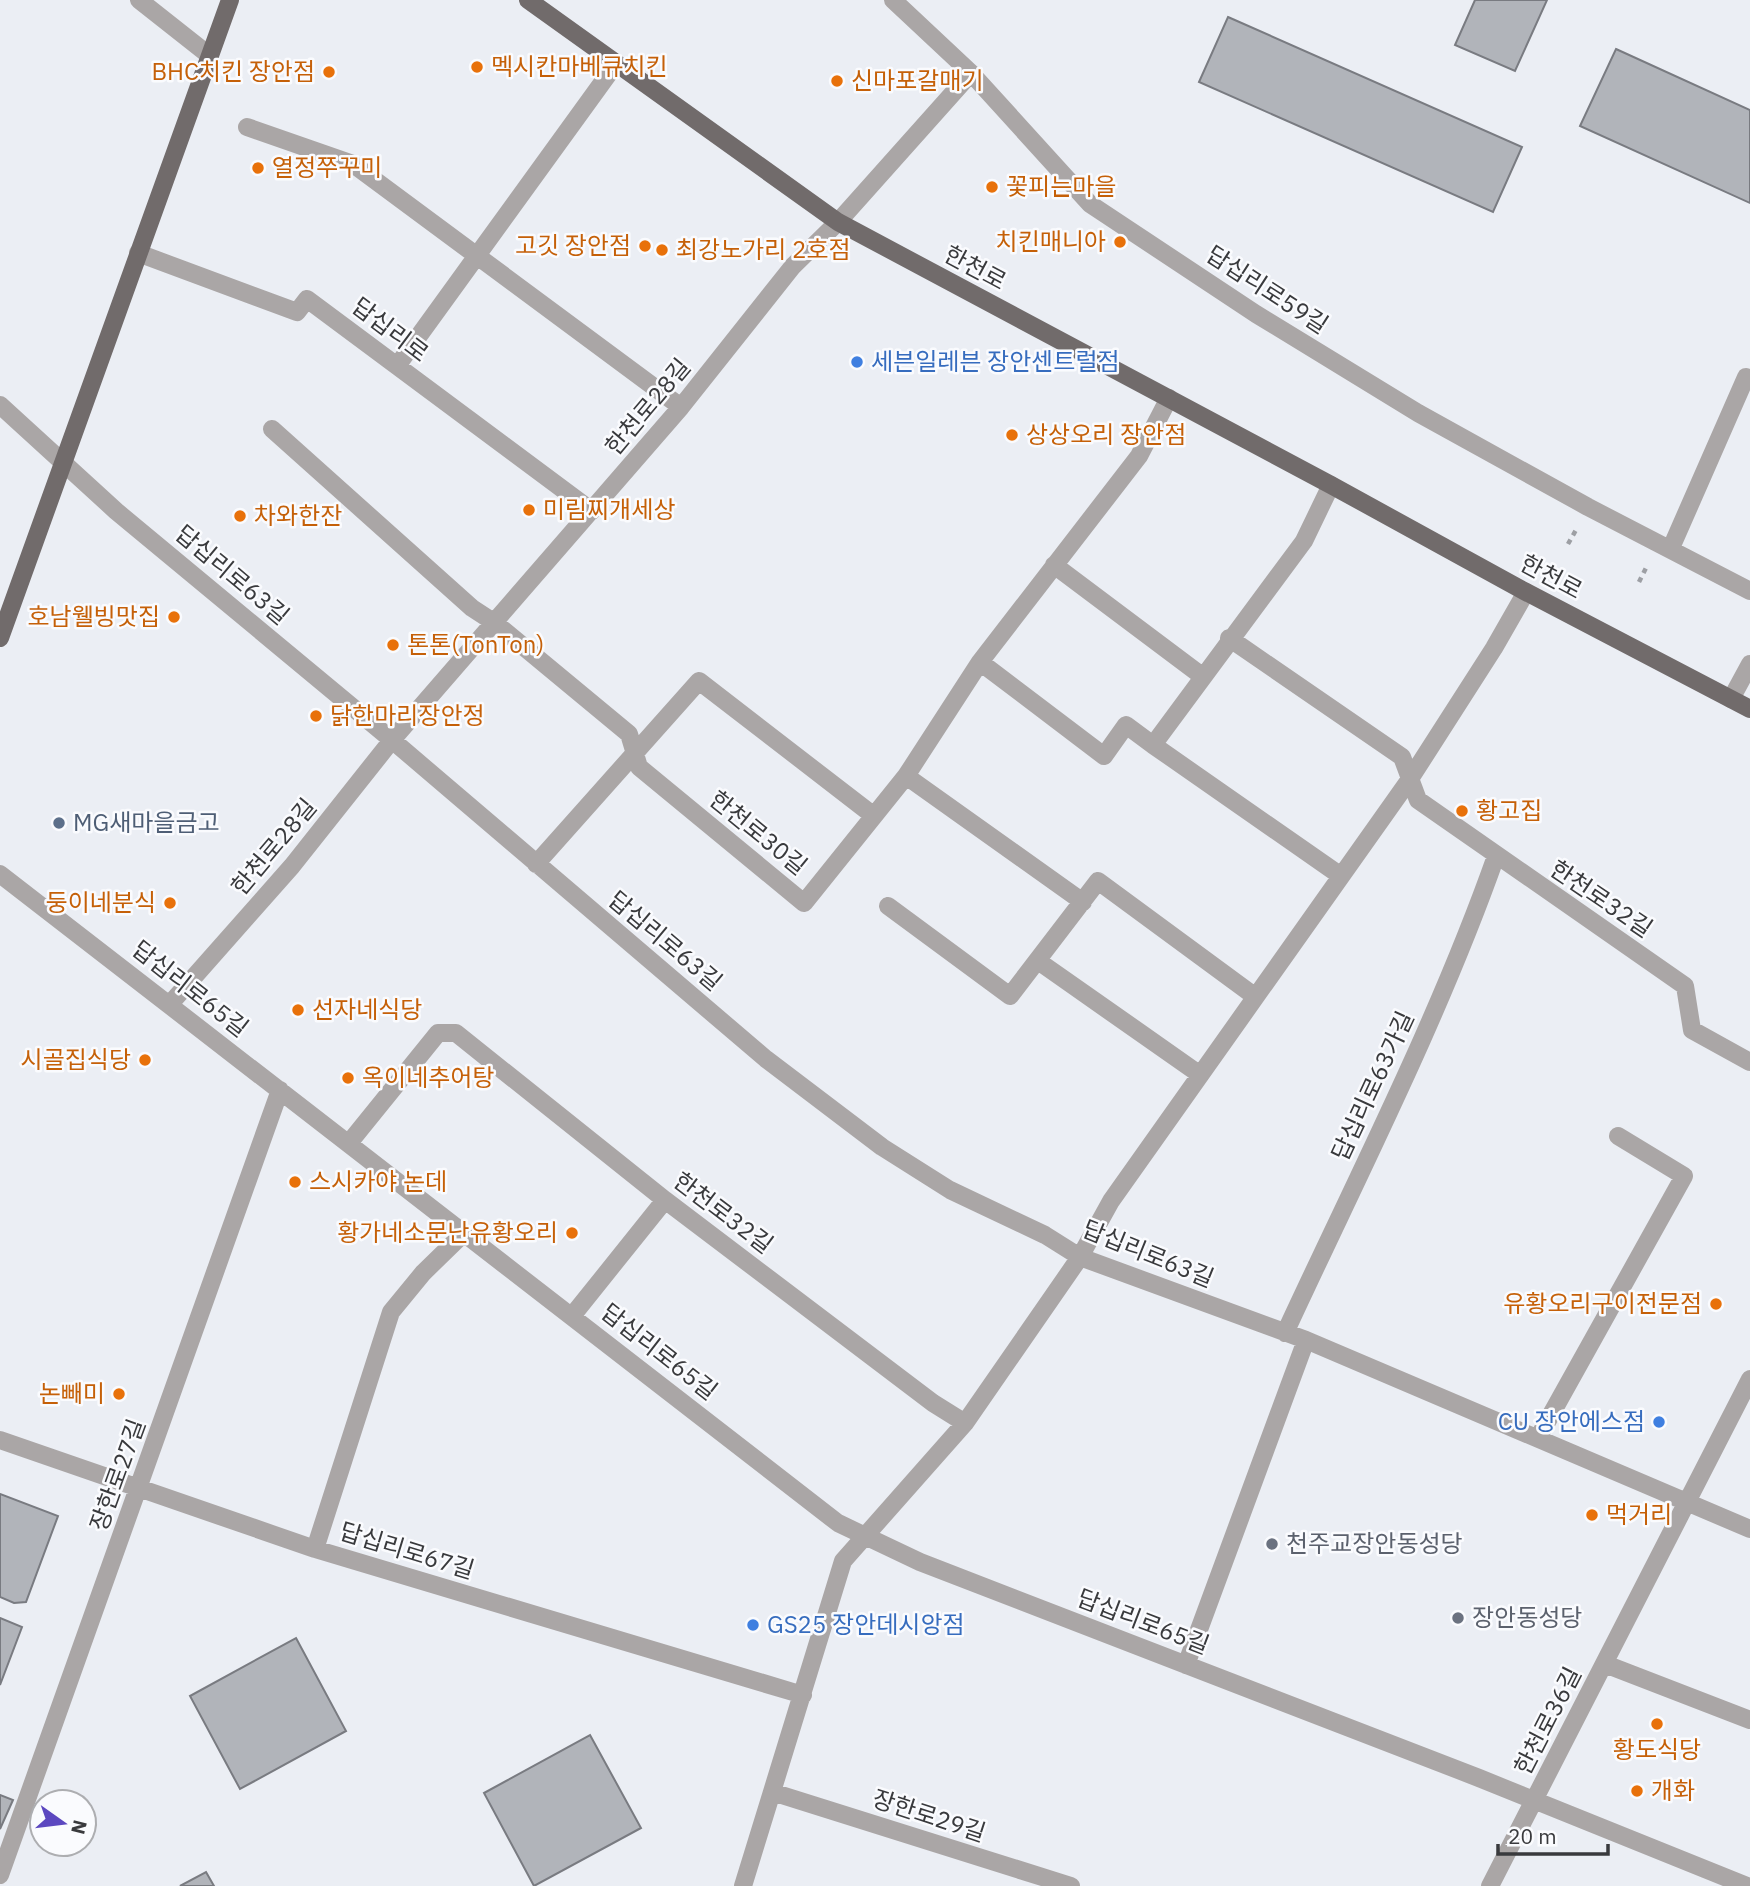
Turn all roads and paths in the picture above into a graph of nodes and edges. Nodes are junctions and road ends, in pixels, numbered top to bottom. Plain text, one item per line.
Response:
1 (139, 0) edge
2 (230, 0) edge
3 (528, 0) edge
4 (893, 0) edge
5 (210, 56) junction
6 (615, 65) junction
7 (971, 73) junction
8 (247, 127) dead end
9 (838, 222) junction
10 (138, 253) junction
11 (476, 254) junction
12 (397, 366) junction
13 (1746, 377) dead end
14 (1169, 398) junction
15 (0, 405) edge
16 (681, 407) junction
17 (272, 429) dead end
18 (64, 464) junction
19 (1331, 485) junction
20 (592, 511) junction
21 (1671, 548) junction
22 (1054, 565) junction
23 (1750, 591) edge
24 (1525, 592) junction
25 (495, 624) junction
26 (2, 628) edge
27 (1229, 638) junction
28 (980, 662) junction
29 (1750, 664) edge
30 (1202, 677) junction
31 (1731, 699) junction
32 (1750, 709) edge
33 (392, 740) junction
34 (1153, 745) junction
35 (634, 752) junction
36 (906, 776) junction
37 (1410, 779) junction
38 (874, 817) junction
39 (1496, 856) junction
40 (536, 864) junction
41 (0, 874) edge
42 (1341, 876) junction
43 (1083, 902) junction
44 (888, 906) dead end
45 (1038, 961) junction
46 (1254, 995) junction
47 (170, 1004) junction
48 (1750, 1062) edge
49 (1199, 1074) junction
50 (280, 1090) junction
51 (1618, 1136) dead end
52 (349, 1143) junction
53 (665, 1200) junction
54 (464, 1233) junction
55 (1080, 1257) junction
56 (572, 1316) junction
57 (1285, 1333) junction
58 (1306, 1340) junction
59 (1750, 1379) edge
60 (965, 1423) junction
61 (1538, 1437) junction
62 (0, 1440) edge
63 (139, 1489) junction
64 (1688, 1501) junction
65 (1750, 1529) edge
66 (866, 1536) junction
67 (315, 1549) junction
68 (1605, 1664) junction
69 (1186, 1665) junction
70 (803, 1695) junction
71 (1750, 1720) edge
72 (772, 1792) junction
73 (1535, 1801) junction
74 (0, 1875) edge
75 (743, 1886) edge
76 (1071, 1886) edge
77 (1490, 1886) edge
78 (1747, 1886) edge

1 - 5 street
2 - 5 main road
3 - 6 main road, 한천로
4 - 7 street, 답십리로59길
5 - 10 main road
6 - 9 main road, 한천로
6 - 11 street
7 - 9 street, 한천로28길
7 - 21 street, 답십리로59길
8 - 11 street
9 - 14 main road, 한천로
9 - 16 street, 한천로28길
10 - 12 street, 답십리로
10 - 18 main road
11 - 12 street
11 - 16 street
12 - 20 street, 답십리로
13 - 21 street
14 - 19 main road, 한천로
14 - 22 street, 한천로30길
15 - 18 street, 답십리로63길
16 - 20 street, 한천로28길
17 - 25 street
18 - 26 main road
18 - 33 street, 답십리로63길
19 - 24 main road, 한천로
19 - 27 street
20 - 25 street, 한천로28길
21 - 23 street, 답십리로59길
22 - 28 street, 한천로30길
22 - 30 street
24 - 31 main road, 한천로
24 - 37 street
25 - 33 street, 한천로28길
25 - 35 street, 한천로30길
27 - 30 street
27 - 37 street, 한천로32길
28 - 34 street
28 - 36 street, 한천로30길
29 - 31 street
30 - 34 street
31 - 32 main road, 한천로
33 - 40 street, 답십리로63길
33 - 47 street, 한천로28길
34 - 42 street
35 - 38 street
35 - 38 street, 한천로30길
35 - 40 street
36 - 38 street, 한천로30길
36 - 43 street
37 - 39 street, 한천로32길
37 - 42 street
39 - 48 street, 한천로32길
39 - 57 street, 답십리로63가길
40 - 55 street, 답십리로63길
41 - 47 street, 답십리로65길
42 - 46 street
43 - 45 street
43 - 46 street
44 - 45 street
45 - 49 street
46 - 49 street
47 - 50 street, 답십리로65길
49 - 55 street
50 - 52 street, 답십리로65길
50 - 63 street, 장한로27길
51 - 61 street
52 - 53 street, 한천로32길
52 - 54 street, 답십리로65길
53 - 56 street, 답십리로65길
53 - 60 street, 한천로32길
54 - 56 street, 답십리로65길
54 - 67 street
55 - 57 street, 답십리로63길
55 - 60 street
56 - 66 street, 답십리로65길
57 - 58 street, 답십리로63길
58 - 61 street, 답십리로63길
58 - 69 street
59 - 64 street, 한천로36길
60 - 66 street
61 - 64 street, 답십리로63길
62 - 63 street, 답십리로67길
63 - 67 street, 답십리로67길
63 - 74 street, 장한로27길
64 - 65 street, 답십리로63길
64 - 68 street, 한천로36길
66 - 69 street, 답십리로65길
66 - 70 street
67 - 70 street, 답십리로67길
68 - 71 street, 한천로36길
68 - 73 street, 한천로36길
69 - 73 street, 답십리로65길
70 - 72 street
72 - 75 street
72 - 76 street, 장한로29길
73 - 77 street, 한천로36길
73 - 78 street, 답십리로65길

